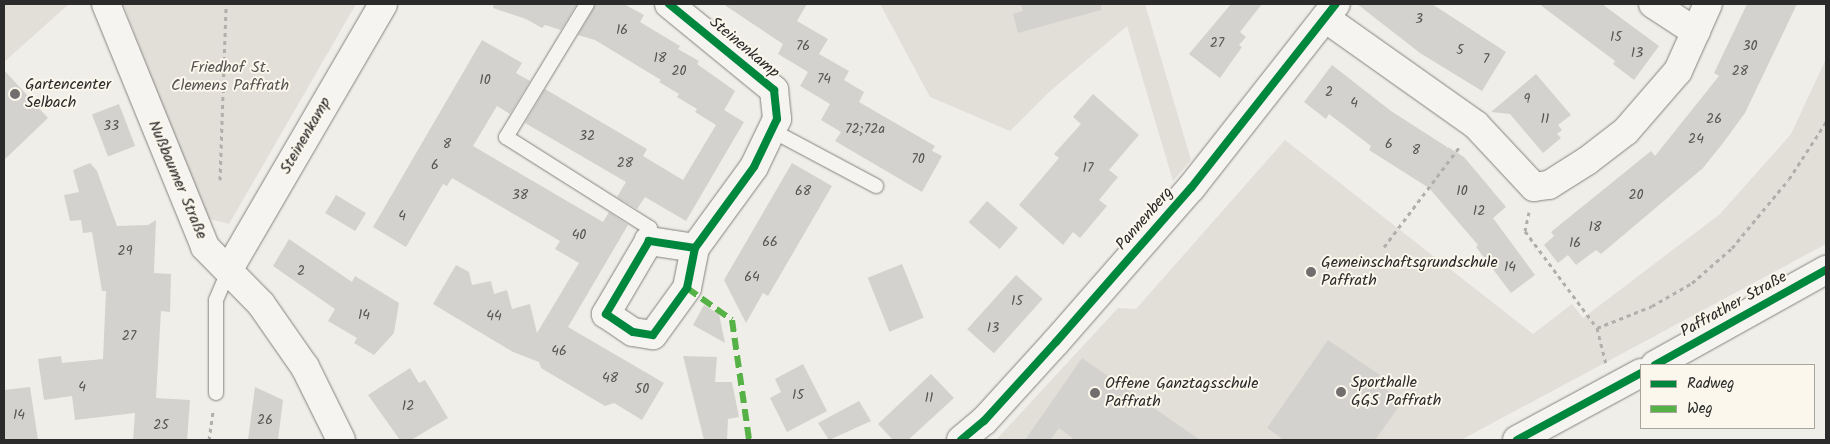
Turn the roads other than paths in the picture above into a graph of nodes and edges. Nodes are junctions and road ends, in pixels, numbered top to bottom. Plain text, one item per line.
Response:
1 (106, 4) edge
2 (382, 4) edge
3 (587, 4) edge
4 (671, 4) edge
5 (1653, 4) edge
6 (1708, 4) edge
7 (1330, 11) edge
8 (1696, 32) junction
9 (774, 131) junction
10 (876, 186) dead end
11 (649, 241) junction
12 (695, 248) junction
13 (229, 268) junction
14 (1826, 270) edge
15 (1657, 364) edge
16 (1630, 379) edge
17 (216, 393) road end
18 (341, 440) edge
19 (961, 440) edge
20 (1517, 440) edge

1 - 13 street, Nußbaumer Straße
2 - 13 street, Steinenkamp
3 - 11 lane
4 - 9 street, Steinenkamp
5 - 8 street
6 - 8 street
7 - 8 street
7 - 19 street, Pannenberg
9 - 10 lane
9 - 12 street, Steinenkamp
11 - 12 street
11 - 12 street, Steinenkamp
13 - 17 lane
13 - 18 street, Nußbaumer Straße
14 - 15 street, Paffrather Straße
16 - 20 street

